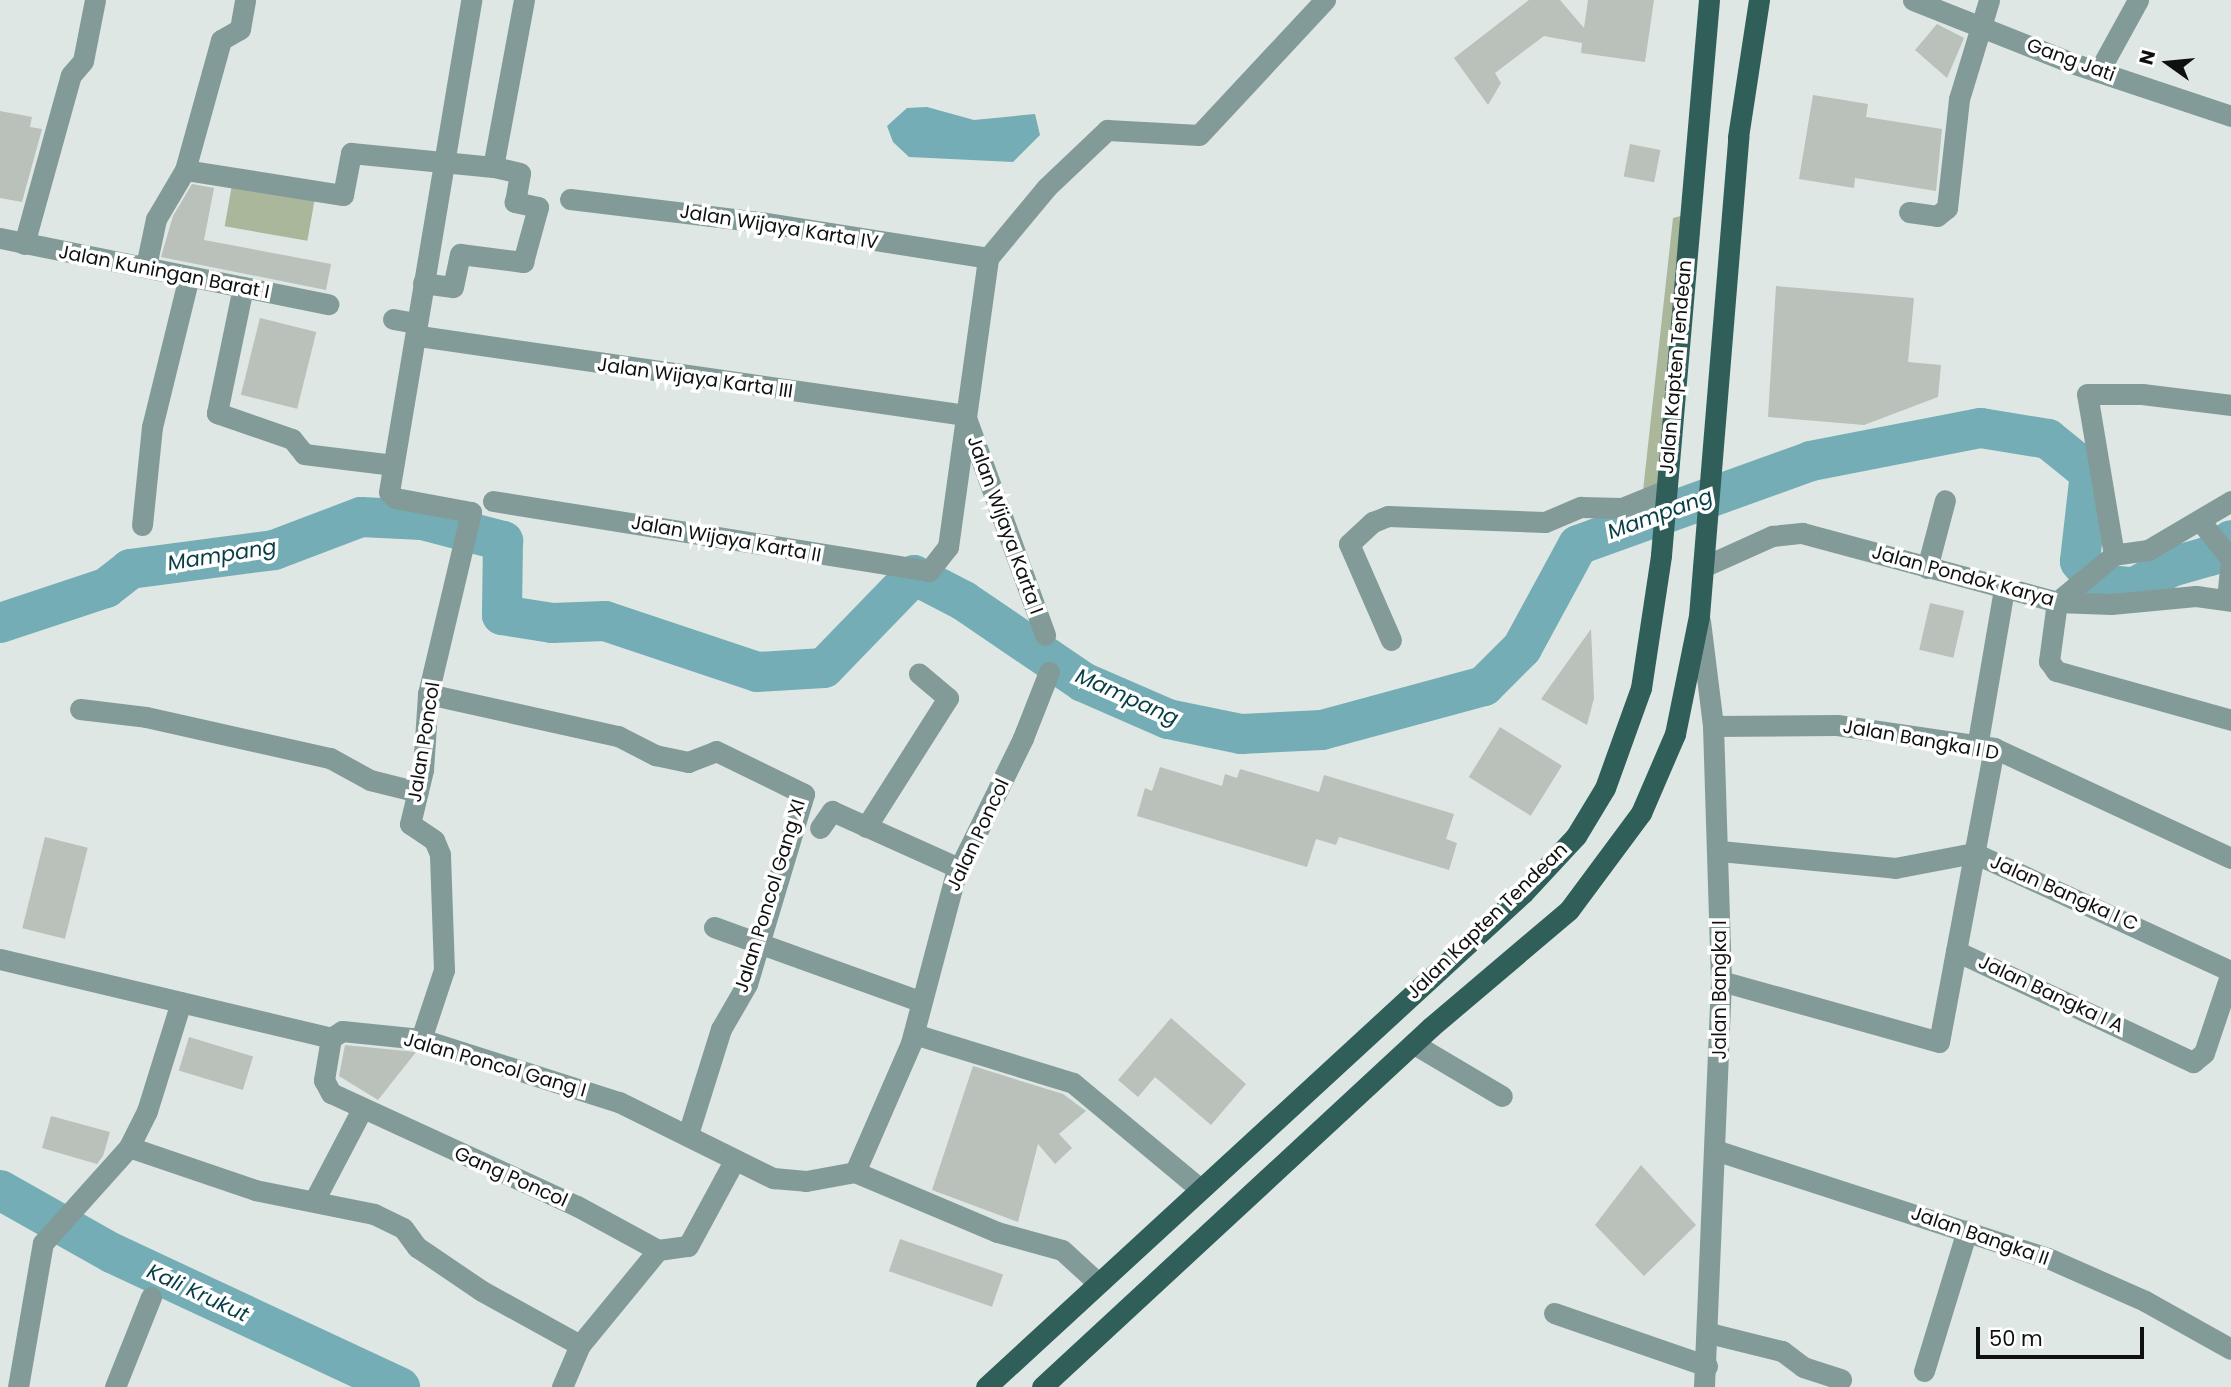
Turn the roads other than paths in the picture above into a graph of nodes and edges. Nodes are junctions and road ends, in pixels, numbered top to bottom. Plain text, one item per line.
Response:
1 (95, 0) edge
2 (245, 0) edge
3 (471, 0) edge
4 (524, 0) edge
5 (1325, 0) edge
6 (1709, 0) edge
7 (1759, 0) edge
8 (1913, 0) edge
9 (1989, 0) edge
10 (2138, 0) edge
11 (1983, 24) junction
12 (2099, 71) junction
13 (2231, 116) edge
14 (443, 162) junction
15 (493, 167) junction
16 (184, 170) junction
17 (570, 199) dead end
18 (1909, 212) dead end
19 (0, 238) edge
20 (24, 244) junction
21 (988, 258) junction
22 (146, 266) junction
23 (189, 276) junction
24 (423, 283) junction
25 (243, 287) junction
26 (328, 304) dead end
27 (393, 319) dead end
28 (421, 330) junction
29 (2231, 405) edge
30 (965, 415) junction
31 (393, 465) junction
32 (1665, 498) junction
33 (1945, 500) dead end
34 (493, 501) dead end
35 (2231, 501) edge
36 (2201, 522) junction
37 (142, 524) dead end
38 (948, 547) joint
39 (2114, 555) junction
40 (2231, 559) edge
41 (1703, 560) junction
42 (1927, 568) junction
43 (2004, 589) junction
44 (2229, 600) edge
45 (2057, 602) junction
46 (1699, 616) junction
47 (1045, 635) dead end
48 (1391, 640) dead end
49 (1049, 673) dead end
50 (919, 674) dead end
51 (428, 694) junction
52 (80, 709) dead end
53 (2231, 720) edge
54 (1713, 726) junction
55 (1985, 748) junction
56 (418, 792) junction
57 (866, 827) junction
58 (821, 828) dead end
59 (1720, 851) junction
60 (1974, 853) junction
61 (2231, 858) edge
62 (959, 868) junction
63 (714, 927) dead end
64 (760, 942) junction
65 (1956, 951) junction
66 (0, 959) edge
67 (2231, 972) edge
68 (1721, 981) junction
69 (919, 1001) junction
70 (181, 1002) junction
71 (914, 1034) junction
72 (331, 1038) junction
73 (421, 1039) junction
74 (1414, 1044) junction
75 (1502, 1096) dead end
76 (361, 1111) junction
77 (688, 1134) junction
78 (129, 1147) junction
79 (1718, 1151) junction
80 (734, 1161) junction
81 (855, 1172) junction
82 (1200, 1189) junction
83 (315, 1199) junction
84 (1967, 1230) junction
85 (658, 1250) junction
86 (1098, 1283) junction
87 (150, 1297) dead end
88 (1555, 1313) dead end
89 (1709, 1333) junction
90 (580, 1345) junction
91 (2230, 1345) edge
92 (1924, 1371) dead end
93 (1705, 1377) edge
94 (1841, 1378) dead end
95 (18, 1387) edge
96 (115, 1387) edge
97 (562, 1387) edge
98 (986, 1387) edge
99 (1042, 1387) edge

1 - 20 street
2 - 16 street
3 - 14 street
4 - 15 street
5 - 21 street
6 - 32 main road, Jalan Kapten Tendean
7 - 41 main road, Jalan Kapten Tendean
8 - 11 street, Gang Jati
9 - 11 street
10 - 12 street
11 - 12 street, Gang Jati
11 - 18 street
12 - 13 street, Gang Jati
14 - 15 street
14 - 16 street
14 - 24 street
15 - 24 street
16 - 22 street
17 - 21 street, Jalan Wijaya Karta IV
19 - 20 street, Jalan Kuningan Barat I
20 - 22 street, Jalan Kuningan Barat I
21 - 30 street, Jalan Wijaya Karta I
22 - 23 street, Jalan Kuningan Barat I
23 - 25 street, Jalan Kuningan Barat I
23 - 37 street
24 - 28 street
25 - 26 street, Jalan Kuningan Barat I
25 - 31 street
27 - 28 street, Jalan Wijaya Karta III
28 - 30 street, Jalan Wijaya Karta III
28 - 31 street
29 - 39 street
30 - 38 street, Jalan Wijaya Karta I
30 - 47 street, Jalan Wijaya Karta I
31 - 51 street, Jalan Poncol
32 - 48 street
32 - 82 main road, Jalan Kapten Tendean
33 - 42 street
34 - 38 street, Jalan Wijaya Karta II
35 - 36 street
36 - 39 street
36 - 40 street
39 - 45 street
40 - 44 street
41 - 42 street, Jalan Pondok Karya
41 - 46 main road, Jalan Kapten Tendean
42 - 43 street, Jalan Pondok Karya
43 - 45 street, Jalan Pondok Karya
43 - 55 street
44 - 45 street, Jalan Pondok Karya
45 - 53 street
46 - 54 street, Jalan Bangka I
46 - 74 main road, Jalan Kapten Tendean
49 - 62 street, Jalan Poncol
50 - 57 street
51 - 56 street, Jalan Poncol
51 - 64 street, Jalan Poncol Gang XI
52 - 56 street
54 - 55 street, Jalan Bangka I D
54 - 59 street, Jalan Bangka I
55 - 60 street
55 - 61 street, Jalan Bangka I D
56 - 73 street, Jalan Poncol
57 - 58 street
57 - 62 street
59 - 60 street, Jalan Bangka I C
59 - 68 street, Jalan Bangka I
60 - 65 street
60 - 67 street, Jalan Bangka I C
62 - 69 street, Jalan Poncol
63 - 64 street
64 - 69 street
64 - 77 street, Jalan Poncol Gang XI
65 - 67 street, Jalan Bangka I A
65 - 68 street, Jalan Bangka I A
66 - 70 street, Jalan Poncol Gang I
68 - 79 street, Jalan Bangka I
69 - 71 street, Jalan Poncol
70 - 72 street, Jalan Poncol Gang I
70 - 78 street
71 - 81 street, Jalan Poncol
71 - 82 street
72 - 73 street, Jalan Poncol Gang I
72 - 76 street, Gang Poncol
73 - 77 street, Jalan Poncol Gang I
74 - 75 street
74 - 99 main road, Jalan Kapten Tendean
76 - 83 street
76 - 85 street, Gang Poncol
77 - 80 street, Jalan Poncol Gang I
78 - 83 street
78 - 95 street
79 - 84 street, Jalan Bangka II
79 - 89 street, Jalan Bangka I
80 - 81 street, Jalan Poncol Gang I
80 - 85 street
81 - 86 street
82 - 86 main road, Jalan Kapten Tendean
83 - 90 street
84 - 91 street, Jalan Bangka II
84 - 92 street
85 - 90 street
86 - 98 main road, Jalan Kapten Tendean
87 - 96 street
88 - 93 street, Jalan Bangka I
89 - 93 street, Jalan Bangka I
89 - 94 street
90 - 97 street

